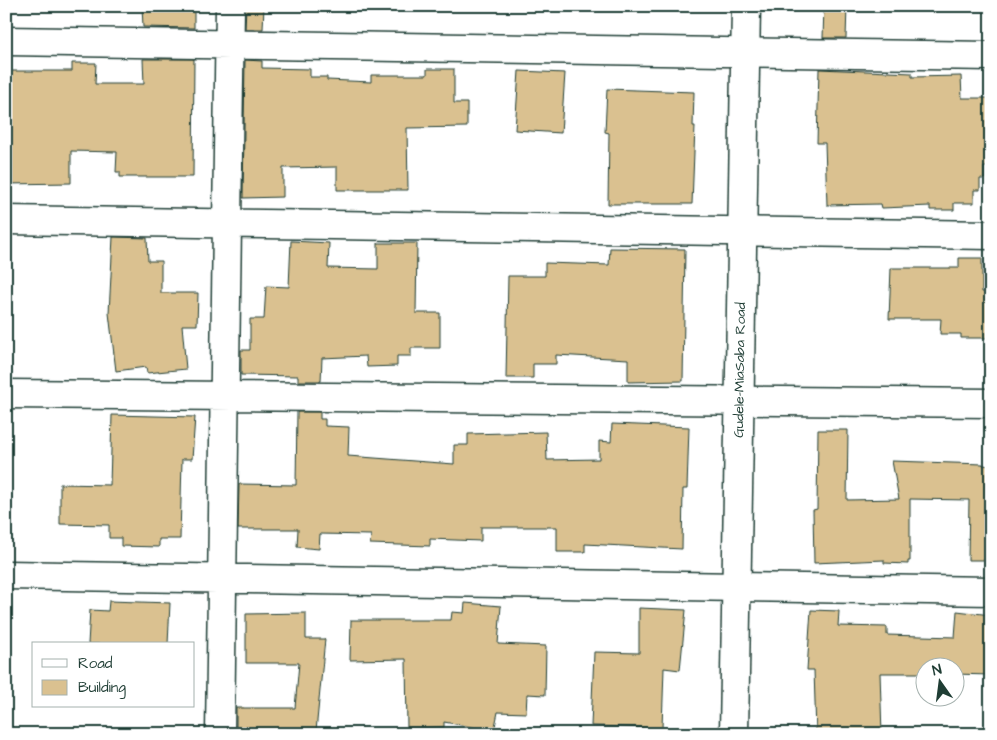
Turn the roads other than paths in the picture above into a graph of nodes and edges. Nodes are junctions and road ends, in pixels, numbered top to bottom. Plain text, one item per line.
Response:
1 (230, 6) edge
2 (746, 6) edge
3 (6, 41) edge
4 (229, 44) junction
5 (746, 52) junction
6 (991, 56) edge
7 (6, 220) edge
8 (227, 224) junction
9 (742, 232) junction
10 (991, 236) edge
11 (6, 394) edge
12 (225, 396) junction
13 (740, 401) junction
14 (991, 403) edge
15 (6, 575) edge
16 (222, 579) junction
17 (737, 587) junction
18 (991, 591) edge
19 (220, 734) edge
20 (734, 734) edge

1 - 4 street
2 - 5 street, Gudele-MiaSaba Road
3 - 4 street
4 - 5 street
4 - 8 street
5 - 6 street
5 - 9 street, Gudele-MiaSaba Road
7 - 8 street
8 - 9 street
8 - 12 street
9 - 10 street
9 - 13 street, Gudele-MiaSaba Road
11 - 12 street
12 - 13 street
12 - 16 street
13 - 14 street
13 - 17 street, Gudele-MiaSaba Road
15 - 16 street
16 - 17 street
16 - 19 street
17 - 18 street
17 - 20 street, Gudele-MiaSaba Road

